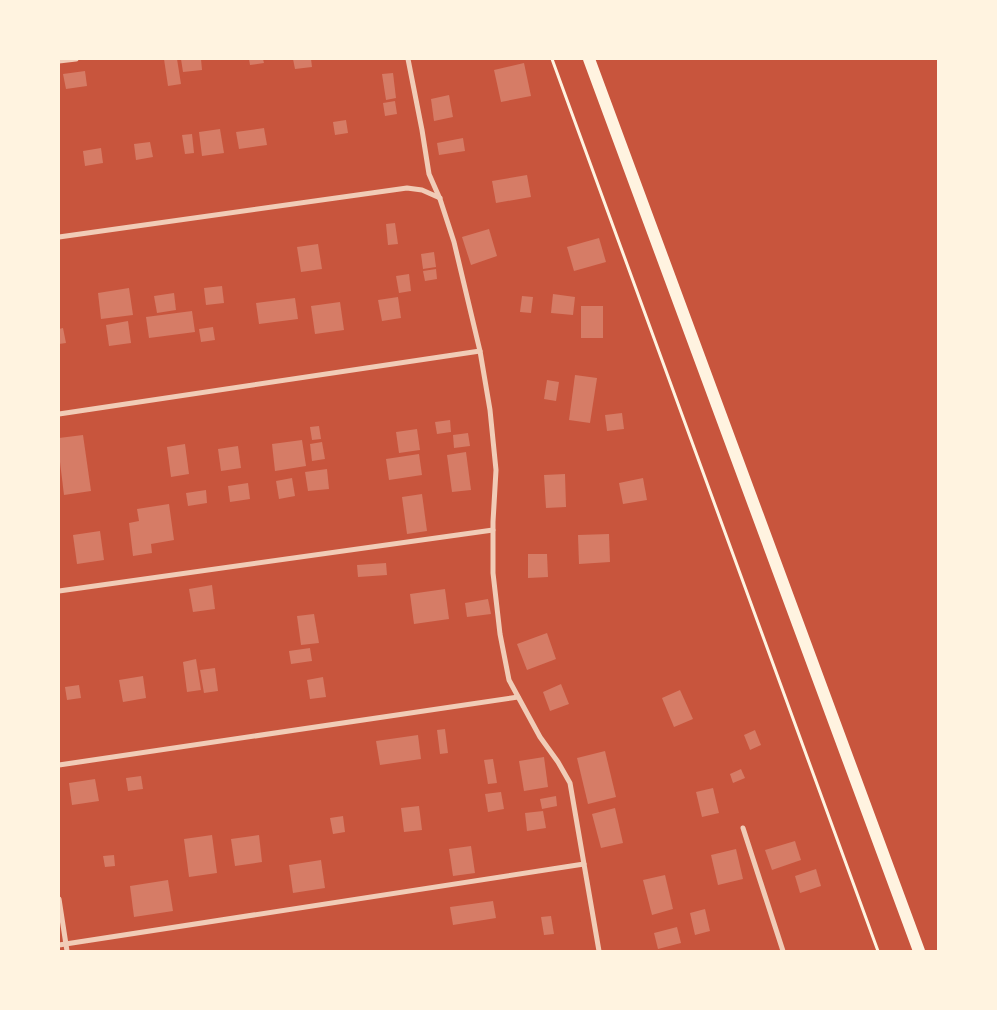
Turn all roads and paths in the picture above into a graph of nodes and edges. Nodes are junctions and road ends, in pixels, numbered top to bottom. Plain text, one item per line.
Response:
1 (76, 59) edge
2 (408, 59) edge
3 (552, 59) edge
4 (590, 59) edge
5 (59, 61) edge
6 (440, 199) junction
7 (59, 238) edge
8 (480, 351) junction
9 (59, 414) edge
10 (493, 530) junction
11 (59, 591) edge
12 (518, 697) junction
13 (59, 766) edge
14 (744, 828) dead end
15 (584, 864) junction
16 (59, 899) edge
17 (59, 944) edge
18 (66, 944) junction
19 (67, 951) edge
20 (599, 951) edge
21 (784, 951) edge
22 (878, 951) edge
23 (919, 951) edge

1 - 5 street
2 - 6 street
3 - 22 path
4 - 23 highway
6 - 7 street
6 - 8 street
8 - 9 street
8 - 10 street
10 - 11 street
10 - 12 street
12 - 13 street
12 - 15 street
14 - 21 street
15 - 18 street
15 - 20 street
16 - 18 street
17 - 18 street
18 - 19 street

